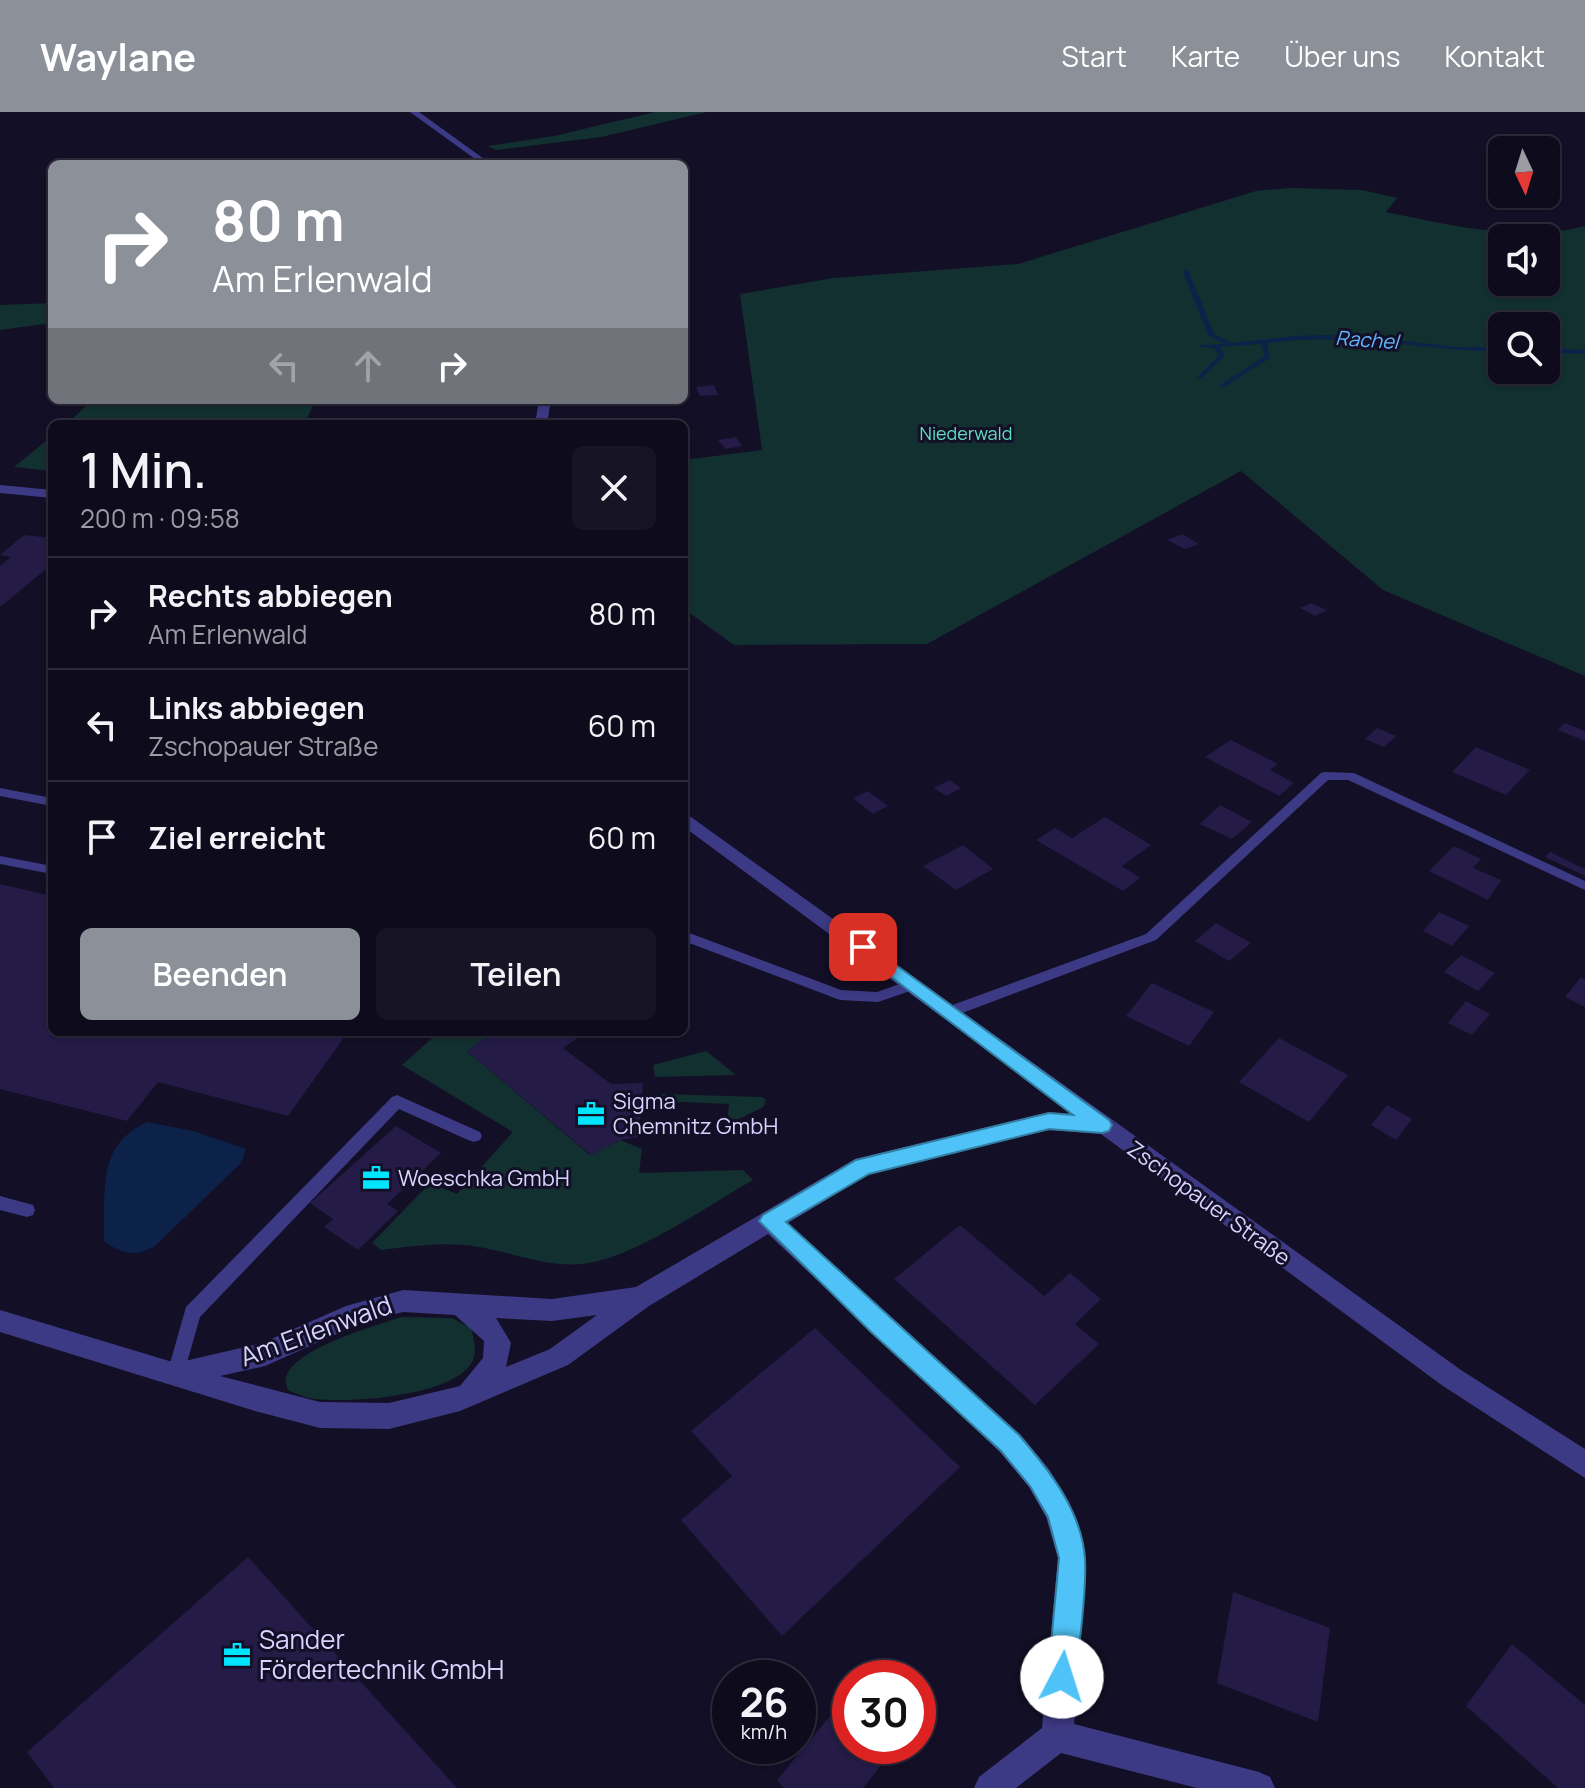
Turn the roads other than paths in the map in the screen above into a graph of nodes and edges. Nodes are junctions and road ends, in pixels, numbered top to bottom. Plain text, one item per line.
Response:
1 (414, 112) edge
2 (481, 160) edge
3 (0, 489) edge
4 (48, 494) edge
5 (0, 792) edge
6 (48, 801) edge
7 (688, 821) edge
8 (0, 860) edge
9 (48, 869) edge
10 (1585, 886) edge
11 (688, 938) edge
12 (914, 984) junction
13 (952, 1011) junction
14 (1102, 1125) junction
15 (474, 1136) dead end
16 (0, 1203) edge
17 (27, 1210) dead end
18 (770, 1221) junction
19 (640, 1298) junction
20 (457, 1303) junction
21 (0, 1321) edge
22 (176, 1374) junction
23 (460, 1399) junction
24 (1585, 1465) edge
25 (1057, 1736) junction
26 (990, 1788) edge
27 (1259, 1788) edge

1 - 2 street
3 - 4 street
5 - 6 lane
7 - 12 street, Zschopauer Straße
8 - 9 lane
10 - 13 lane
11 - 12 lane
12 - 13 street, Zschopauer Straße
13 - 14 street, Zschopauer Straße
14 - 18 street, Am Erlenwald
14 - 24 street, Zschopauer Straße
15 - 22 lane
16 - 17 lane
18 - 19 street, Am Erlenwald
18 - 25 street
19 - 20 street, Am Erlenwald
19 - 23 street, Am Erlenwald
20 - 22 street, Am Erlenwald
20 - 23 street, Am Erlenwald
21 - 22 street, Am Erlenwald
22 - 23 street, Am Erlenwald
25 - 26 street
25 - 27 street

